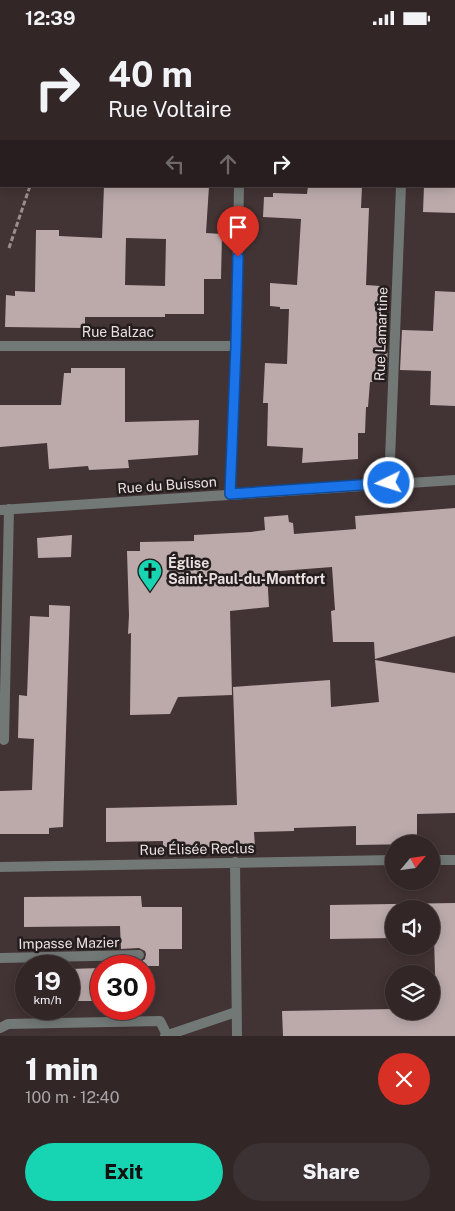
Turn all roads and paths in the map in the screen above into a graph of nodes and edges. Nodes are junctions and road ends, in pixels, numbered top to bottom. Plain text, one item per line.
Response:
1 (30, 187) edge
2 (239, 187) edge
3 (401, 187) edge
4 (9, 248) dead end
5 (0, 345) edge
6 (236, 346) junction
7 (455, 480) edge
8 (389, 483) junction
9 (230, 494) junction
10 (5, 510) edge
11 (4, 740) dead end
12 (385, 860) edge
13 (440, 860) edge
14 (455, 860) edge
15 (235, 862) junction
16 (0, 867) edge
17 (90, 956) edge
18 (0, 958) edge
19 (236, 1012) junction
20 (0, 1028) edge
21 (166, 1036) edge
22 (237, 1036) edge

1 - 4 path
2 - 6 street
3 - 8 street, Rue Lamartine
5 - 6 street, Rue Balzac
6 - 9 street
7 - 8 street, Rue du Buisson
8 - 9 street, Rue du Buisson
9 - 10 street, Rue du Buisson
10 - 11 street
12 - 15 street, Rue Élisée Reclus
13 - 14 street
15 - 16 street, Rue Élisée Reclus
15 - 19 street
17 - 18 street, Impasse Mazier
19 - 21 street
19 - 22 street
20 - 21 street

